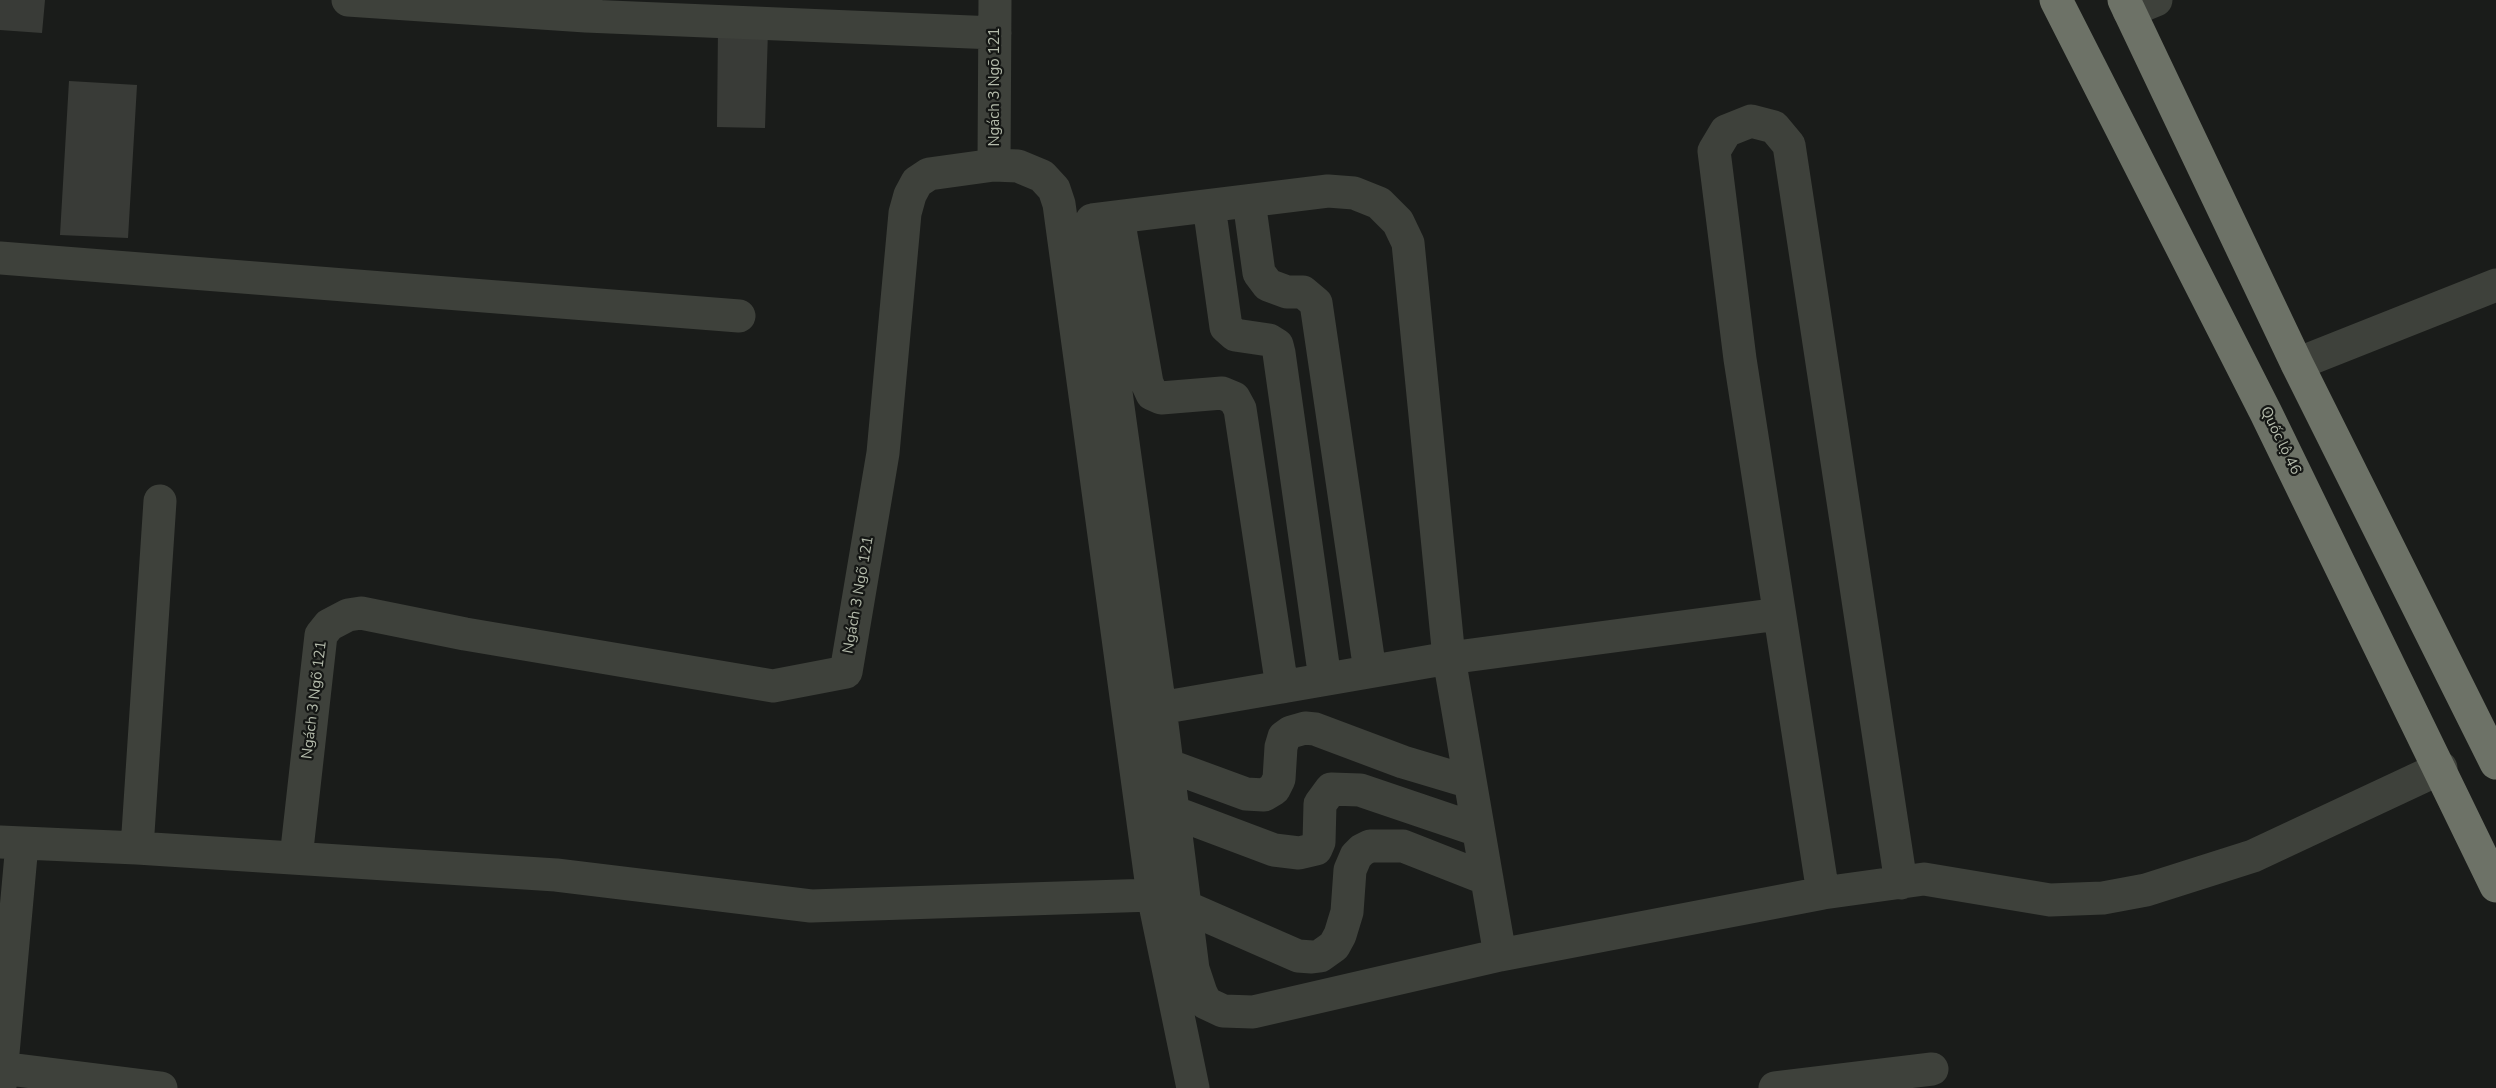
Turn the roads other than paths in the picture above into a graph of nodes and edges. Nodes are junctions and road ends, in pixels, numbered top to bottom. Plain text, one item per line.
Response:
1 (348, 0) edge
2 (995, 0) edge
3 (2056, 0) edge
4 (2136, 4) edge
5 (586, 8) edge
6 (995, 33) junction
7 (994, 165) junction
8 (1250, 201) junction
9 (1209, 206) junction
10 (1118, 218) junction
11 (0, 258) edge
12 (2496, 285) edge
13 (739, 316) dead end
14 (2297, 364) junction
15 (160, 501) dead end
16 (1779, 614) junction
17 (1449, 658) junction
18 (1370, 671) junction
19 (1325, 679) junction
20 (1282, 687) junction
21 (1160, 708) junction
22 (2491, 742) edge
23 (1167, 765) junction
24 (2441, 768) junction
25 (1470, 782) junction
26 (1173, 812) junction
27 (1478, 830) junction
28 (11, 843) edge
29 (137, 848) junction
30 (296, 858) junction
31 (1487, 879) junction
32 (1901, 883) junction
33 (2496, 886) edge
34 (1823, 893) junction
35 (1153, 895) junction
36 (1186, 907) junction
37 (1500, 955) junction
38 (4, 986) edge
39 (1932, 1069) dead end
40 (1, 1077) edge
41 (161, 1088) edge
42 (1193, 1088) edge
43 (1775, 1088) edge

1 - 5 street
2 - 6 street, Ngách 3 Ngõ 121
3 - 24 highway, Quốc lộ 46
4 - 14 highway
5 - 6 street
6 - 7 street, Ngách 3 Ngõ 121
7 - 30 street, Ngách 3 Ngõ 121
7 - 35 street
8 - 9 street
8 - 17 street
8 - 18 street
9 - 10 street
9 - 19 street
10 - 20 street
10 - 21 street
11 - 13 street
12 - 14 street
14 - 22 highway
15 - 29 street
16 - 17 street
16 - 32 street
16 - 34 street
17 - 18 street
17 - 25 street
18 - 19 street
19 - 20 street
20 - 21 street
21 - 23 street
22 - 24 highway
23 - 25 street
23 - 26 street
24 - 32 street
24 - 33 highway, Quốc lộ 46
25 - 27 street
26 - 27 street
26 - 36 street
27 - 31 street
28 - 29 street
28 - 38 street
29 - 30 street
30 - 35 street
31 - 36 street
31 - 37 street
32 - 34 street
34 - 37 street
35 - 42 street
36 - 37 street
38 - 40 street
39 - 43 street
40 - 41 street

